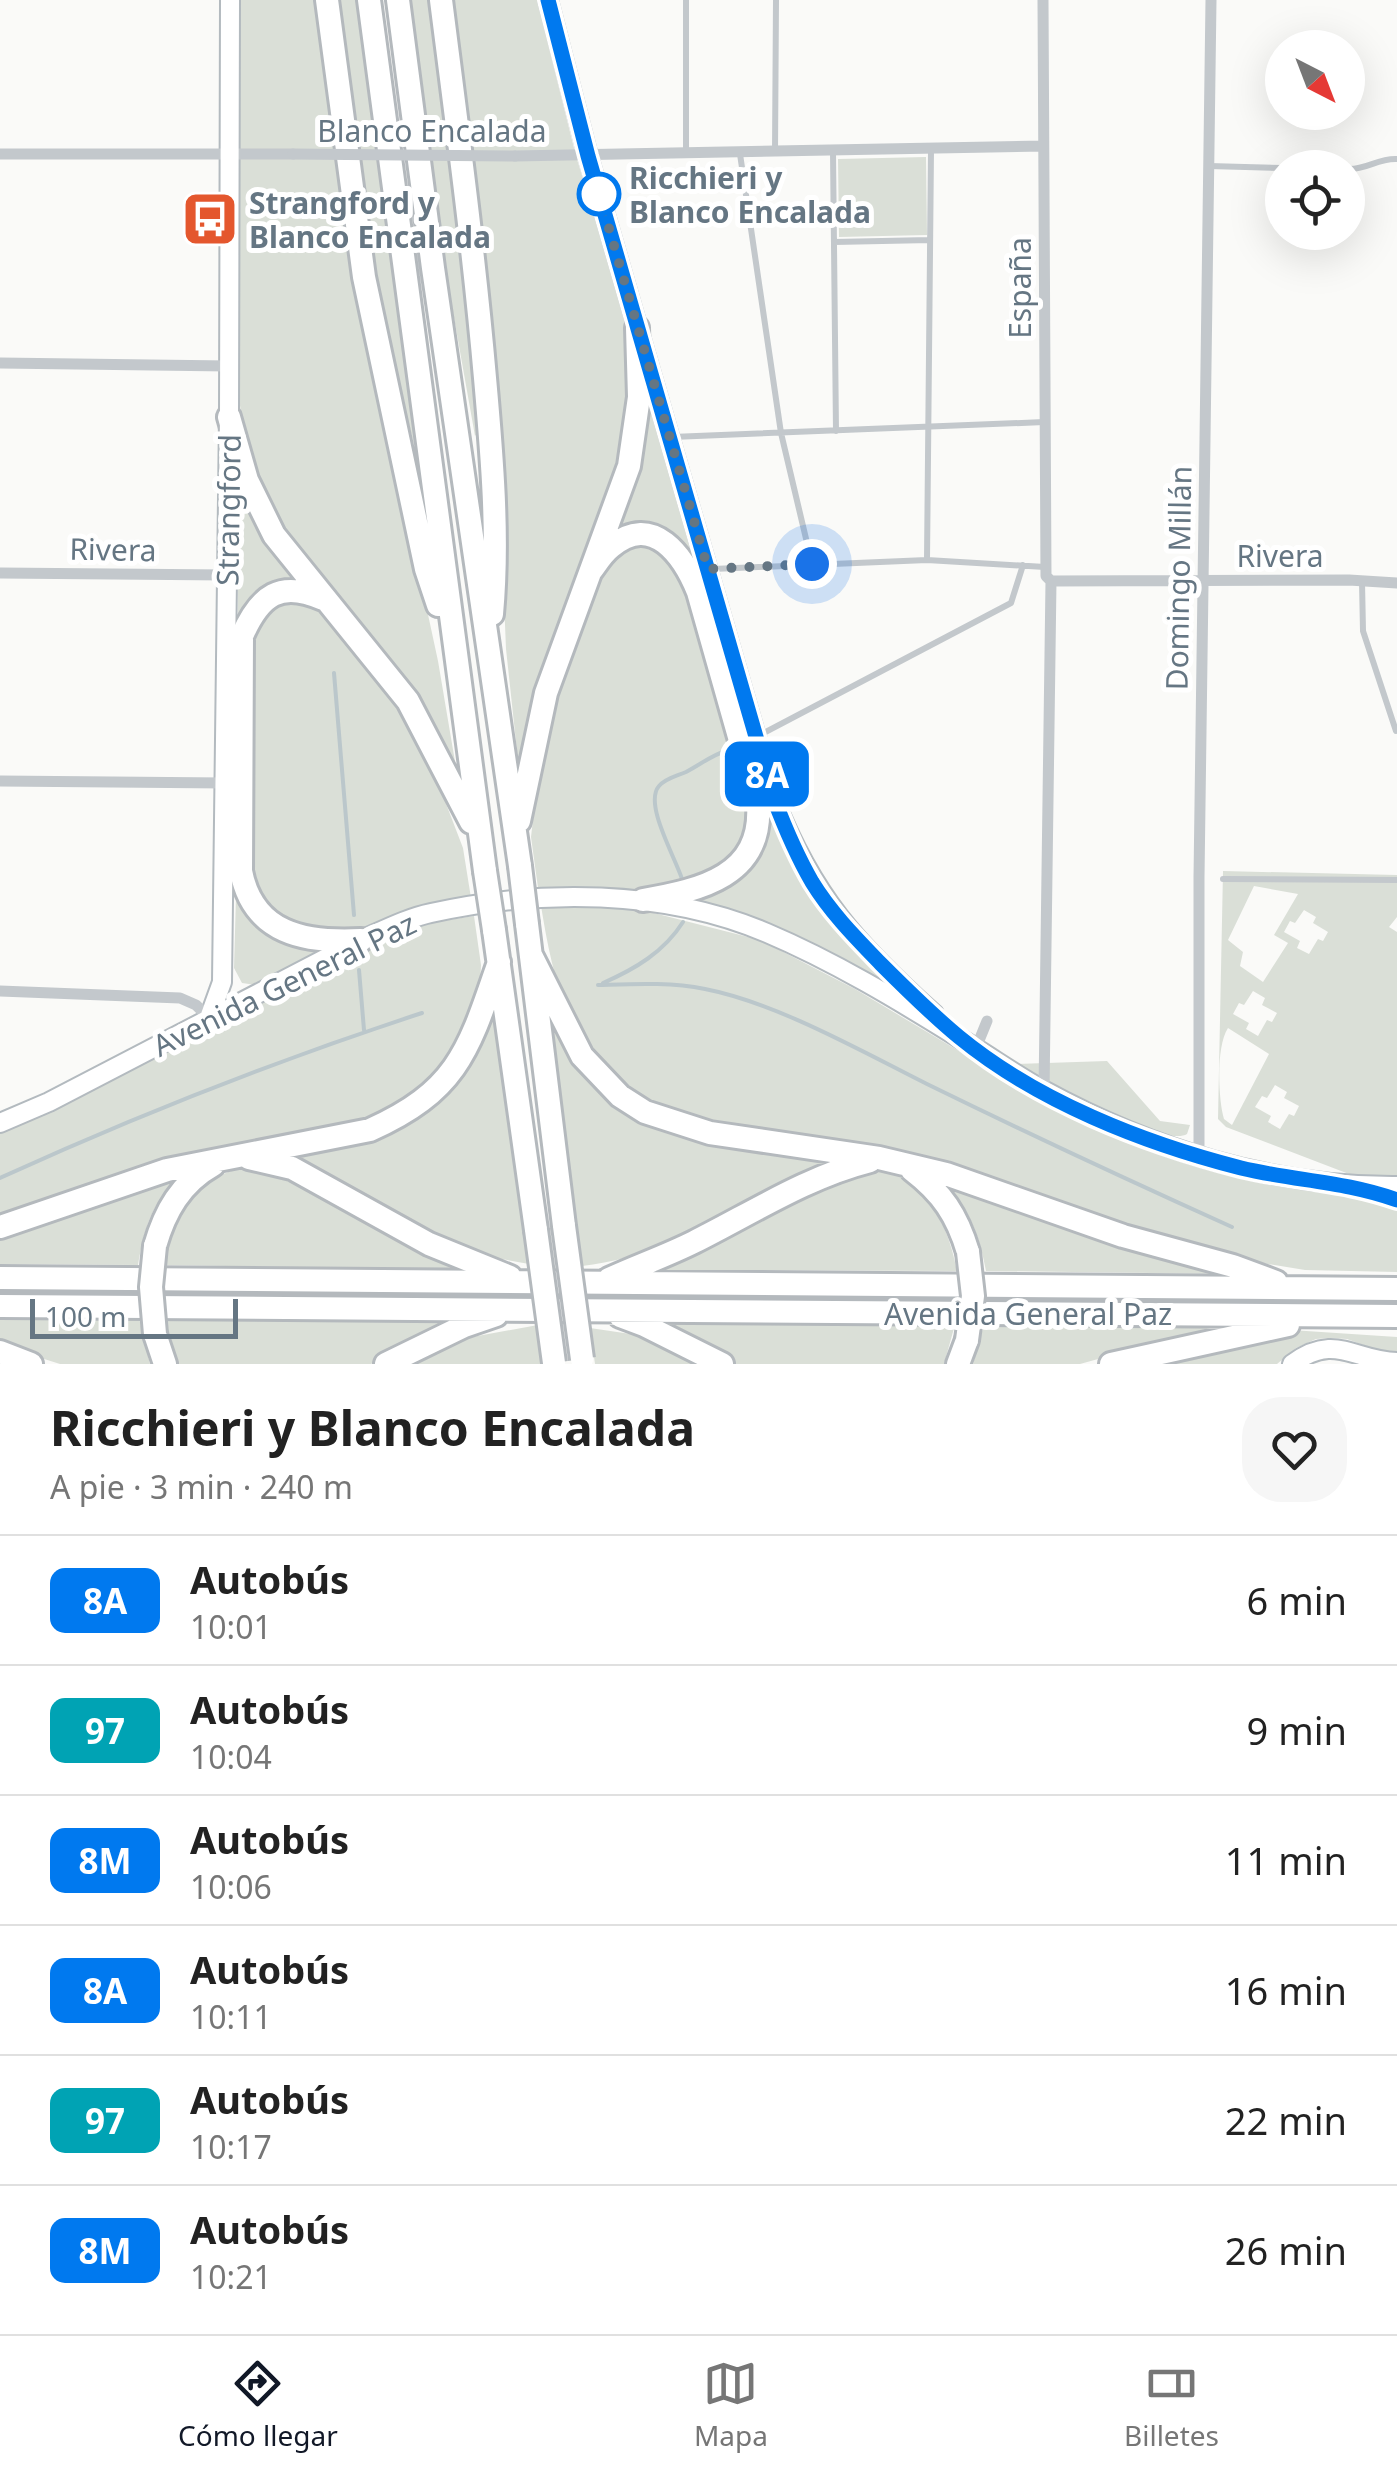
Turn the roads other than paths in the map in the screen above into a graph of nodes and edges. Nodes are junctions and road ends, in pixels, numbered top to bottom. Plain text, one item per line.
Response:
1 (230, 0) edge
2 (327, 0) edge
3 (369, 0) edge
4 (398, 0) edge
5 (441, 0) edge
6 (548, 0) edge
7 (686, 0) edge
8 (776, 0) edge
9 (1043, 0) edge
10 (1211, 0) edge
11 (1044, 146) junction
12 (931, 148) junction
13 (833, 150) junction
14 (740, 152) junction
15 (774, 152) junction
16 (0, 154) edge
17 (686, 154) junction
18 (228, 156) junction
19 (588, 156) junction
20 (1397, 158) edge
21 (1210, 166) junction
22 (1365, 166) edge
23 (1265, 168) edge
24 (930, 240) junction
25 (834, 242) junction
26 (637, 328) junction
27 (0, 362) edge
28 (228, 366) junction
29 (229, 417) junction
30 (1045, 422) junction
31 (928, 426) junction
32 (836, 431) junction
33 (781, 432) junction
34 (669, 438) junction
35 (927, 560) junction
36 (812, 564) junction
37 (1023, 565) junction
38 (590, 571) junction
39 (699, 571) junction
40 (0, 573) edge
41 (226, 575) junction
42 (1048, 575) junction
43 (1203, 580) junction
44 (1362, 581) junction
45 (1397, 582) edge
46 (326, 600) junction
47 (234, 633) junction
48 (488, 652) junction
49 (456, 657) junction
50 (1396, 732) edge
51 (757, 737) junction
52 (0, 781) edge
53 (224, 783) junction
54 (769, 815) junction
55 (516, 839) junction
56 (481, 845) junction
57 (1223, 878) dead end
58 (1397, 880) edge
59 (233, 882) junction
60 (643, 900) junction
61 (361, 940) junction
62 (532, 957) junction
63 (498, 962) junction
64 (0, 991) edge
65 (209, 1018) junction
66 (987, 1021) dead end
67 (968, 1043) junction
68 (1044, 1091) junction
69 (0, 1123) edge
70 (1199, 1156) junction
71 (230, 1158) junction
72 (878, 1158) junction
73 (905, 1165) junction
74 (1359, 1186) junction
75 (1397, 1186) edge
76 (1397, 1200) edge
77 (0, 1224) edge
78 (0, 1278) edge
79 (523, 1282) junction
80 (602, 1283) junction
81 (1290, 1288) junction
82 (1397, 1289) edge
83 (0, 1306) edge
84 (518, 1309) junction
85 (602, 1310) junction
86 (1330, 1316) junction
87 (1397, 1316) edge
88 (0, 1352) edge
89 (583, 1361) edge
90 (1298, 1362) edge
91 (1397, 1362) edge
92 (554, 1363) edge
93 (31, 1364) edge
94 (165, 1364) edge
95 (386, 1364) edge
96 (722, 1364) edge
97 (958, 1364) edge
98 (1111, 1364) edge

1 - 18 street, Strangford
2 - 49 highway
3 - 49 highway
4 - 48 highway
5 - 48 highway
6 - 19 street
7 - 17 lane
8 - 15 lane
9 - 11 street, España
10 - 21 street, Domingo Millán
11 - 12 street, Blanco Encalada
11 - 30 street, España
12 - 13 street, Blanco Encalada
12 - 24 lane
13 - 15 street, Blanco Encalada
13 - 25 lane
14 - 15 street, Blanco Encalada
14 - 17 street, Blanco Encalada
14 - 33 lane
16 - 18 street, Blanco Encalada
17 - 19 street, Blanco Encalada
18 - 19 street, Blanco Encalada, bridge
18 - 28 street, Strangford
19 - 26 street
20 - 22 lane
21 - 23 lane
21 - 43 street, Domingo Millán
24 - 25 lane
24 - 31 lane
25 - 32 lane
26 - 34 street
26 - 38 highway
27 - 28 street
28 - 29 street, Strangford
29 - 41 street, Strangford
29 - 46 highway
30 - 31 lane
30 - 42 street, España
31 - 32 lane
31 - 35 lane
32 - 33 lane
33 - 34 lane
33 - 36 lane
34 - 39 street
35 - 36 lane
35 - 37 lane
36 - 39 lane
37 - 42 lane
37 - 51 lane
38 - 39 highway
38 - 55 highway
39 - 51 street
39 - 54 highway
40 - 41 street, Rivera
41 - 47 street, Strangford
42 - 43 street, Rivera
42 - 68 street, España
43 - 44 street, Rivera
43 - 70 street, Domingo Millán
44 - 45 street, Rivera
44 - 50 lane
46 - 47 highway
46 - 56 highway
47 - 53 street, Strangford
47 - 59 highway
48 - 55 highway
49 - 56 highway
51 - 54 street
52 - 53 street
53 - 59 street, Strangford
54 - 60 highway
54 - 67 street
55 - 62 highway, bridge
56 - 63 highway, bridge
57 - 58 lane
59 - 61 highway
59 - 65 street, Strangford
60 - 61 street, Avenida General Paz
60 - 67 street, Avenida General Paz
61 - 65 street, Avenida General Paz
62 - 72 highway
62 - 89 highway, bridge
63 - 71 highway
63 - 92 highway, bridge
64 - 65 street
65 - 69 street, Avenida General Paz
66 - 67 street
67 - 68 street, Avenida General Paz
68 - 70 street, Avenida General Paz
70 - 74 street, Avenida General Paz
71 - 77 highway
71 - 79 highway
71 - 94 highway, bridge
72 - 73 highway
72 - 80 highway
73 - 81 highway
73 - 97 highway, bridge
74 - 75 street, Avenida General Paz
74 - 76 street, Avenida General Paz
78 - 79 highway, Avenida General Paz
79 - 80 highway, Avenida General Paz
80 - 81 highway, Avenida General Paz
81 - 82 highway, Avenida General Paz
83 - 84 highway, Avenida General Paz
84 - 85 highway, Avenida General Paz
84 - 95 highway
85 - 86 highway, Avenida General Paz
85 - 96 highway
86 - 87 highway, Avenida General Paz
86 - 98 highway
88 - 93 highway
90 - 91 street

